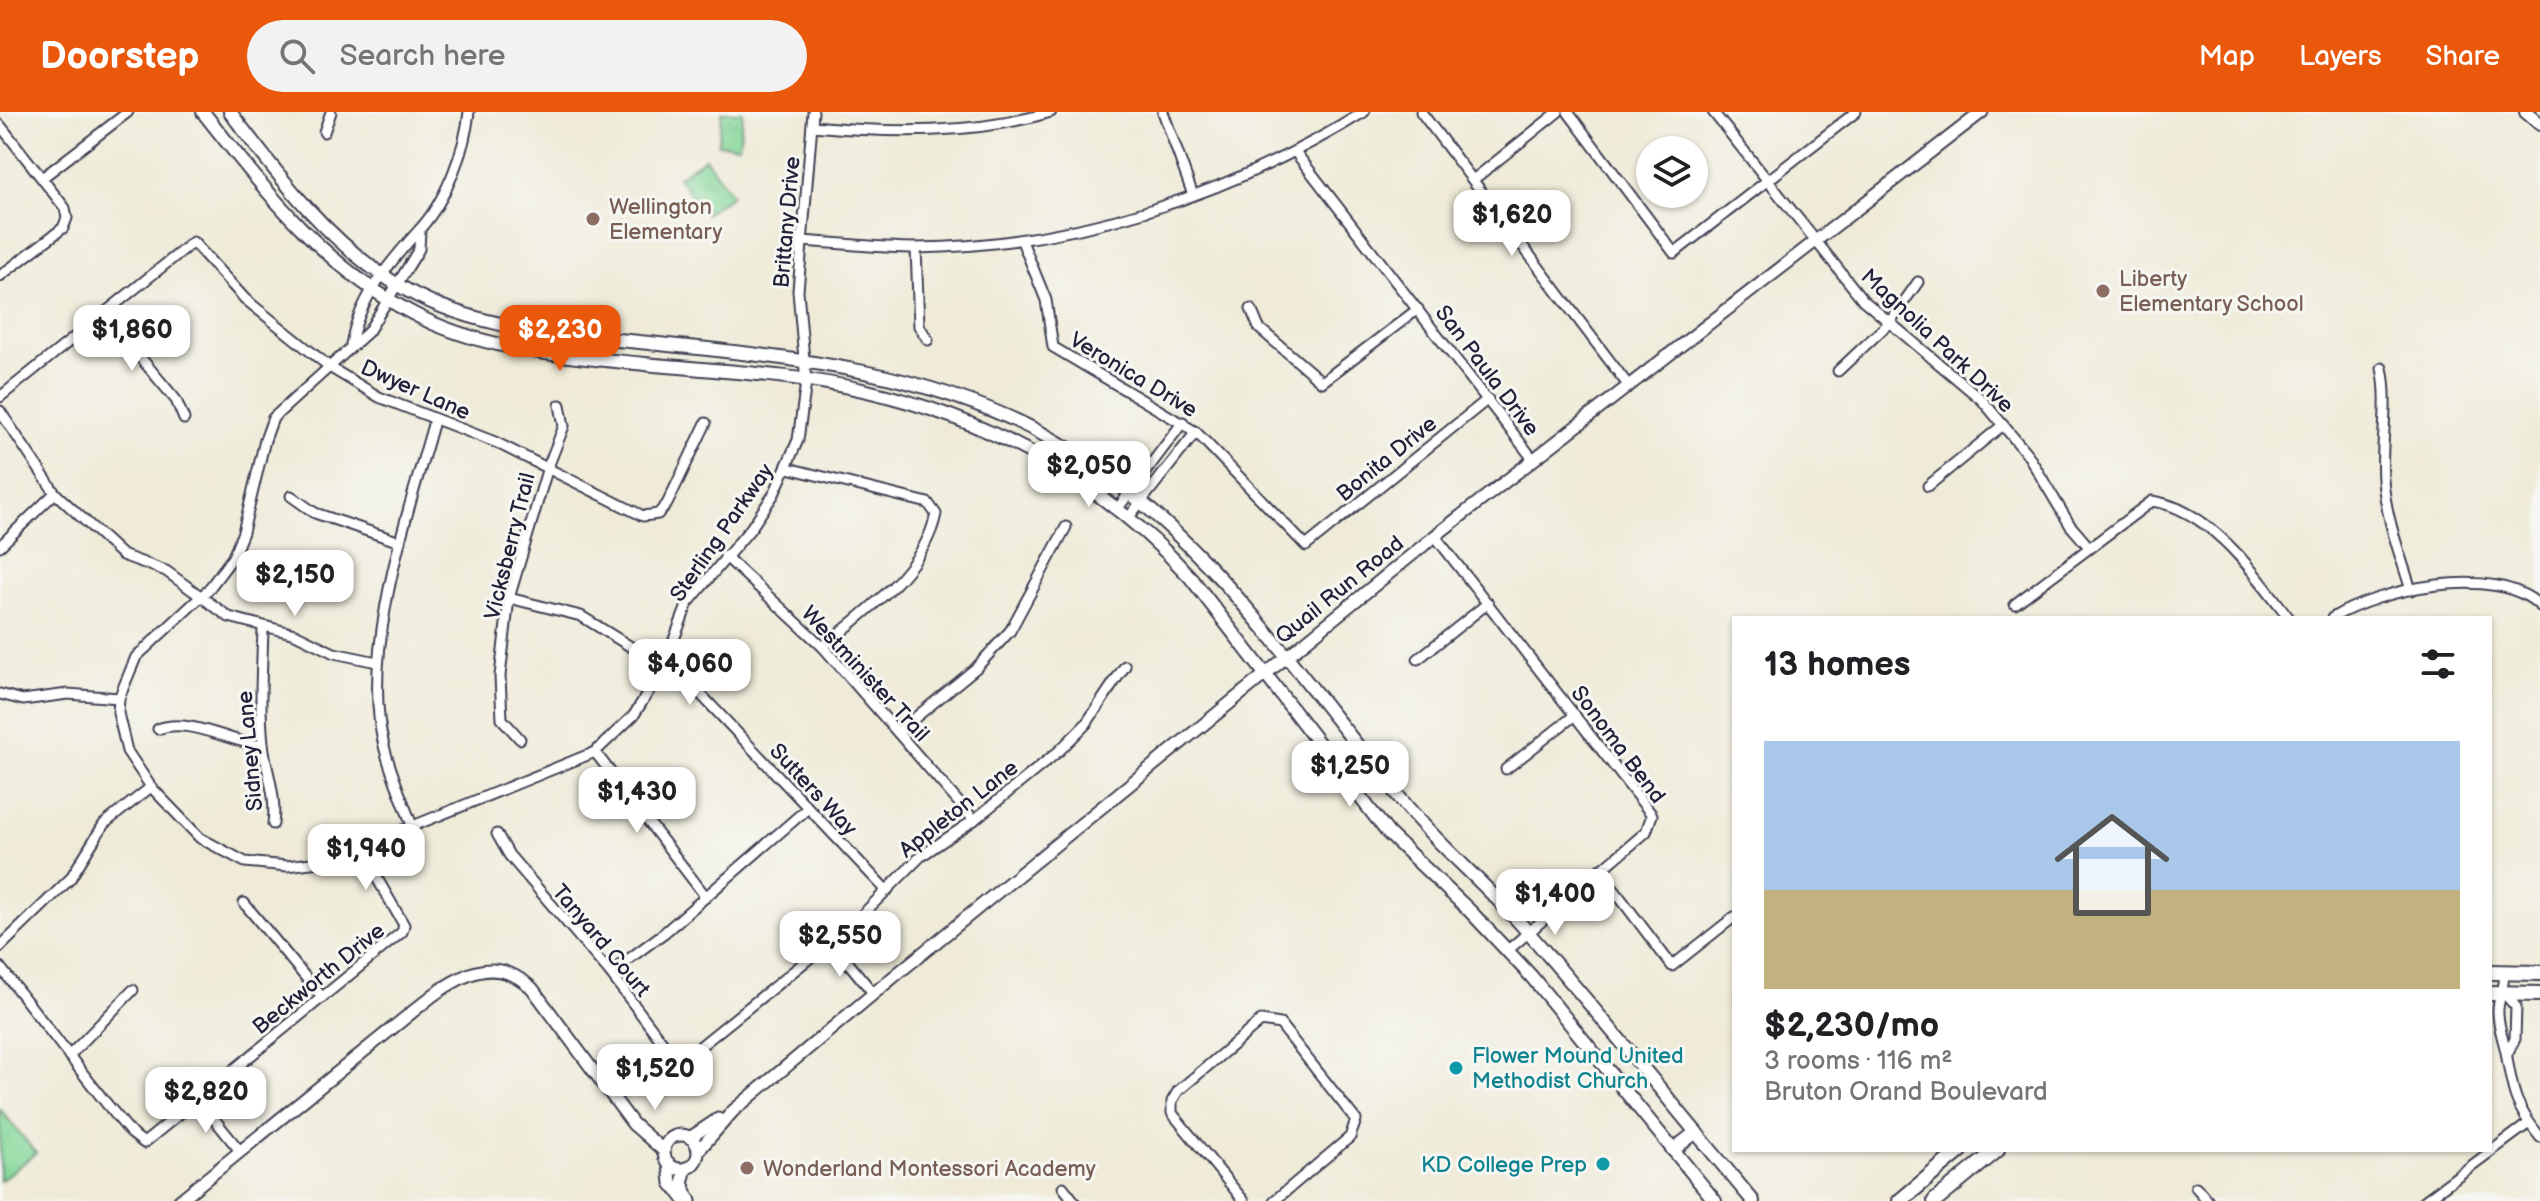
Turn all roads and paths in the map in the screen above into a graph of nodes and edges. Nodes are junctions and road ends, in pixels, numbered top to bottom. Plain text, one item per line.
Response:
1 (128, 112) edge
2 (203, 112) edge
3 (230, 112) edge
4 (331, 112) edge
5 (469, 112) edge
6 (813, 112) edge
7 (1051, 112) edge
8 (1163, 112) edge
9 (1364, 112) edge
10 (1421, 112) edge
11 (1558, 112) edge
12 (1568, 112) edge
13 (1713, 112) edge
14 (1856, 112) edge
15 (1982, 112) edge
16 (2526, 112) edge
17 (2540, 124) edge
18 (0, 125) edge
19 (812, 126) junction
20 (324, 132) dead end
21 (1296, 153) junction
22 (42, 178) junction
23 (1473, 180) junction
24 (1767, 181) junction
25 (1193, 195) junction
26 (420, 230) junction
27 (1813, 240) junction
28 (801, 241) junction
29 (1022, 241) junction
30 (916, 248) junction
31 (383, 274) junction
32 (0, 276) edge
33 (1918, 282) dead end
34 (396, 284) junction
35 (373, 289) junction
36 (387, 298) junction
37 (1251, 309) dead end
38 (1418, 309) junction
39 (104, 314) junction
40 (1889, 323) junction
41 (928, 340) dead end
42 (351, 345) junction
43 (803, 361) junction
44 (331, 368) junction
45 (2382, 368) dead end
46 (1838, 371) dead end
47 (806, 382) junction
48 (1628, 385) junction
49 (0, 397) edge
50 (1488, 399) junction
51 (560, 405) dead end
52 (0, 411) edge
53 (184, 419) dead end
54 (434, 421) junction
55 (1183, 422) junction
56 (706, 423) dead end
57 (2003, 425) junction
58 (1196, 432) junction
59 (1533, 459) junction
60 (548, 467) junction
61 (788, 468) junction
62 (1928, 486) dead end
63 (55, 493) junction
64 (291, 496) dead end
65 (1135, 497) junction
66 (1118, 508) junction
67 (1129, 517) junction
68 (1066, 527) dead end
69 (1435, 536) junction
70 (400, 542) junction
71 (0, 546) edge
72 (1306, 546) joint
73 (2089, 547) junction
74 (725, 556) junction
75 (2411, 590) junction
76 (203, 595) junction
77 (509, 598) junction
78 (1488, 603) junction
79 (2015, 604) dead end
80 (2540, 606) edge
81 (2287, 616) edge
82 (2336, 616) edge
83 (263, 628) junction
84 (823, 647) junction
85 (1285, 658) junction
86 (1418, 659) dead end
87 (377, 662) junction
88 (1125, 666) dead end
89 (663, 668) junction
90 (1266, 674) junction
91 (0, 694) edge
92 (119, 698) junction
93 (1575, 715) junction
94 (158, 729) dead end
95 (899, 731) junction
96 (520, 739) dead end
97 (263, 746) junction
98 (595, 752) junction
99 (1506, 769) dead end
100 (151, 787) junction
101 (808, 808) junction
102 (974, 820) junction
103 (273, 824) dead end
104 (413, 828) junction
105 (497, 834) dead end
106 (359, 847) junction
107 (1599, 870) junction
108 (887, 891) junction
109 (706, 897) junction
110 (244, 903) dead end
111 (1732, 919) edge
112 (1528, 932) junction
113 (831, 942) junction
114 (0, 947) edge
115 (1508, 950) junction
116 (0, 967) edge
117 (2497, 972) edge
118 (610, 973) junction
119 (2540, 973) edge
120 (133, 990) dead end
121 (2497, 993) edge
122 (874, 994) junction
123 (2540, 994) edge
124 (322, 997) junction
125 (2507, 1054) junction
126 (69, 1056) junction
127 (687, 1057) joint
128 (198, 1099) junction
129 (733, 1111) junction
130 (632, 1118) junction
131 (2529, 1123) junction
132 (1696, 1132) junction
133 (691, 1137) junction
134 (2540, 1137) edge
135 (670, 1139) junction
136 (699, 1150) junction
137 (1673, 1150) junction
138 (2492, 1150) edge
139 (240, 1151) junction
140 (1959, 1152) edge
141 (1995, 1152) edge
142 (2490, 1152) edge
143 (667, 1157) junction
144 (686, 1168) junction
145 (1063, 1187) dead end
146 (2196, 1187) dead end
147 (179, 1201) edge
148 (688, 1201) edge
149 (1074, 1201) edge
150 (1244, 1201) edge
151 (1274, 1201) edge
152 (1715, 1201) edge
153 (1753, 1201) edge
154 (1900, 1201) edge
155 (1935, 1201) edge
156 (2208, 1201) edge
157 (2424, 1201) edge

1 - 22 street
2 - 35 main road
3 - 31 main road
4 - 20 street
5 - 26 street
6 - 19 street, Brittany Drive
7 - 19 street
8 - 25 street
9 - 21 street
10 - 23 street
11 - 23 street
12 - 24 street
13 - 24 street, Magnolia Park Drive
14 - 24 street
15 - 27 street, Quail Run Road
16 - 17 main road
18 - 22 street
19 - 28 street, Brittany Drive
21 - 25 street
21 - 38 street, San Paula Drive
22 - 32 street
23 - 48 street
24 - 27 street, Magnolia Park Drive
25 - 29 street
26 - 31 street, Sterling Parkway
26 - 34 street, Sterling Parkway
27 - 40 street, Magnolia Park Drive
27 - 48 street, Quail Run Road
28 - 30 street
28 - 43 street, Brittany Drive
29 - 30 street
29 - 55 street, Veronica Drive
30 - 41 street
31 - 34 main road
31 - 35 street, Sterling Parkway
33 - 40 street
34 - 36 street, Sterling Parkway
34 - 43 main road
35 - 36 main road
35 - 42 street, Sterling Parkway
36 - 42 street, Sterling Parkway
36 - 47 main road
37 - 38 street
38 - 50 street, San Paula Drive
39 - 44 street, Dwyer Lane
39 - 49 street
39 - 53 street
40 - 46 street
40 - 57 street, Magnolia Park Drive
42 - 44 street, Sterling Parkway
43 - 47 street, Brittany Drive
43 - 65 main road
44 - 54 street, Dwyer Lane
44 - 76 street, Sterling Parkway
45 - 75 street
47 - 61 street, Sterling Parkway
47 - 66 main road
48 - 59 street, Quail Run Road
50 - 59 street, San Paula Drive
50 - 72 street, Bonita Drive
51 - 60 street, Vicksberry Trail
52 - 63 street
54 - 60 street, Dwyer Lane
54 - 70 street
55 - 58 street, Veronica Drive
55 - 65 street
56 - 60 street, Dwyer Lane
57 - 62 street
57 - 73 street, Magnolia Park Drive
58 - 65 street
58 - 72 street, Veronica Drive
59 - 69 street, Quail Run Road
60 - 77 street, Vicksberry Trail
61 - 74 street, Sterling Parkway
61 - 84 street
63 - 71 street
63 - 76 street
64 - 70 street
65 - 66 street
65 - 67 street
65 - 85 main road
66 - 67 main road
67 - 90 main road
68 - 95 street
69 - 78 street, Sonoma Bend
69 - 85 street, Quail Run Road
70 - 87 street
73 - 79 street
73 - 81 street
74 - 84 street, Westminister Trail
74 - 89 street, Sterling Parkway
75 - 80 street
75 - 82 street
76 - 83 street
76 - 92 street, Sterling Parkway
77 - 89 street, Sutters Way
77 - 96 street, Vicksberry Trail
78 - 86 street
78 - 93 street, Sonoma Bend
83 - 87 street
83 - 97 street, Sidney Lane
84 - 95 street, Westminister Trail
85 - 90 street, Quail Run Road
85 - 112 main road
87 - 104 street
88 - 102 street, Appleton Lane
89 - 98 street, Sterling Parkway
89 - 101 street, Sutters Way
90 - 115 main road
90 - 122 street, Quail Run Road
91 - 92 street
92 - 100 street, Sterling Parkway
93 - 99 street
93 - 107 street, Sonoma Bend
94 - 97 street
95 - 102 street, Westminister Trail
97 - 103 street, Sidney Lane
98 - 104 street, Sterling Parkway
98 - 109 street
100 - 106 street, Sterling Parkway
100 - 114 street
101 - 108 street, Sutters Way
101 - 109 street
102 - 108 street, Appleton Lane
104 - 106 street, Sterling Parkway
105 - 118 street, Tanyard Court
106 - 124 street, Beckworth Drive
107 - 111 street
107 - 112 street, Sonoma Bend
108 - 113 street, Appleton Lane
109 - 118 street
110 - 124 street
112 - 115 street, Sonoma Bend
112 - 132 main road
113 - 122 street
113 - 127 street, Appleton Lane
115 - 137 main road
116 - 126 street
117 - 119 main road
117 - 121 street
118 - 127 street, Tanyard Court
120 - 126 street
121 - 123 main road
121 - 125 street
121 - 125 street
122 - 129 street, Quail Run Road
124 - 128 street, Beckworth Drive
125 - 131 street
126 - 128 street, Beckworth Drive
128 - 139 street
129 - 133 street, Quail Run Road
129 - 136 street, Quail Run Road
130 - 135 street
130 - 139 street
130 - 143 street
131 - 134 street
131 - 138 street
132 - 137 main road
132 - 153 main road
133 - 135 street
133 - 136 street
135 - 143 street
136 - 144 street
137 - 152 main road
139 - 147 street
140 - 154 main road
141 - 155 main road
142 - 157 street
143 - 144 street
143 - 148 street
144 - 148 street
145 - 149 street
146 - 156 street
150 - 151 street

